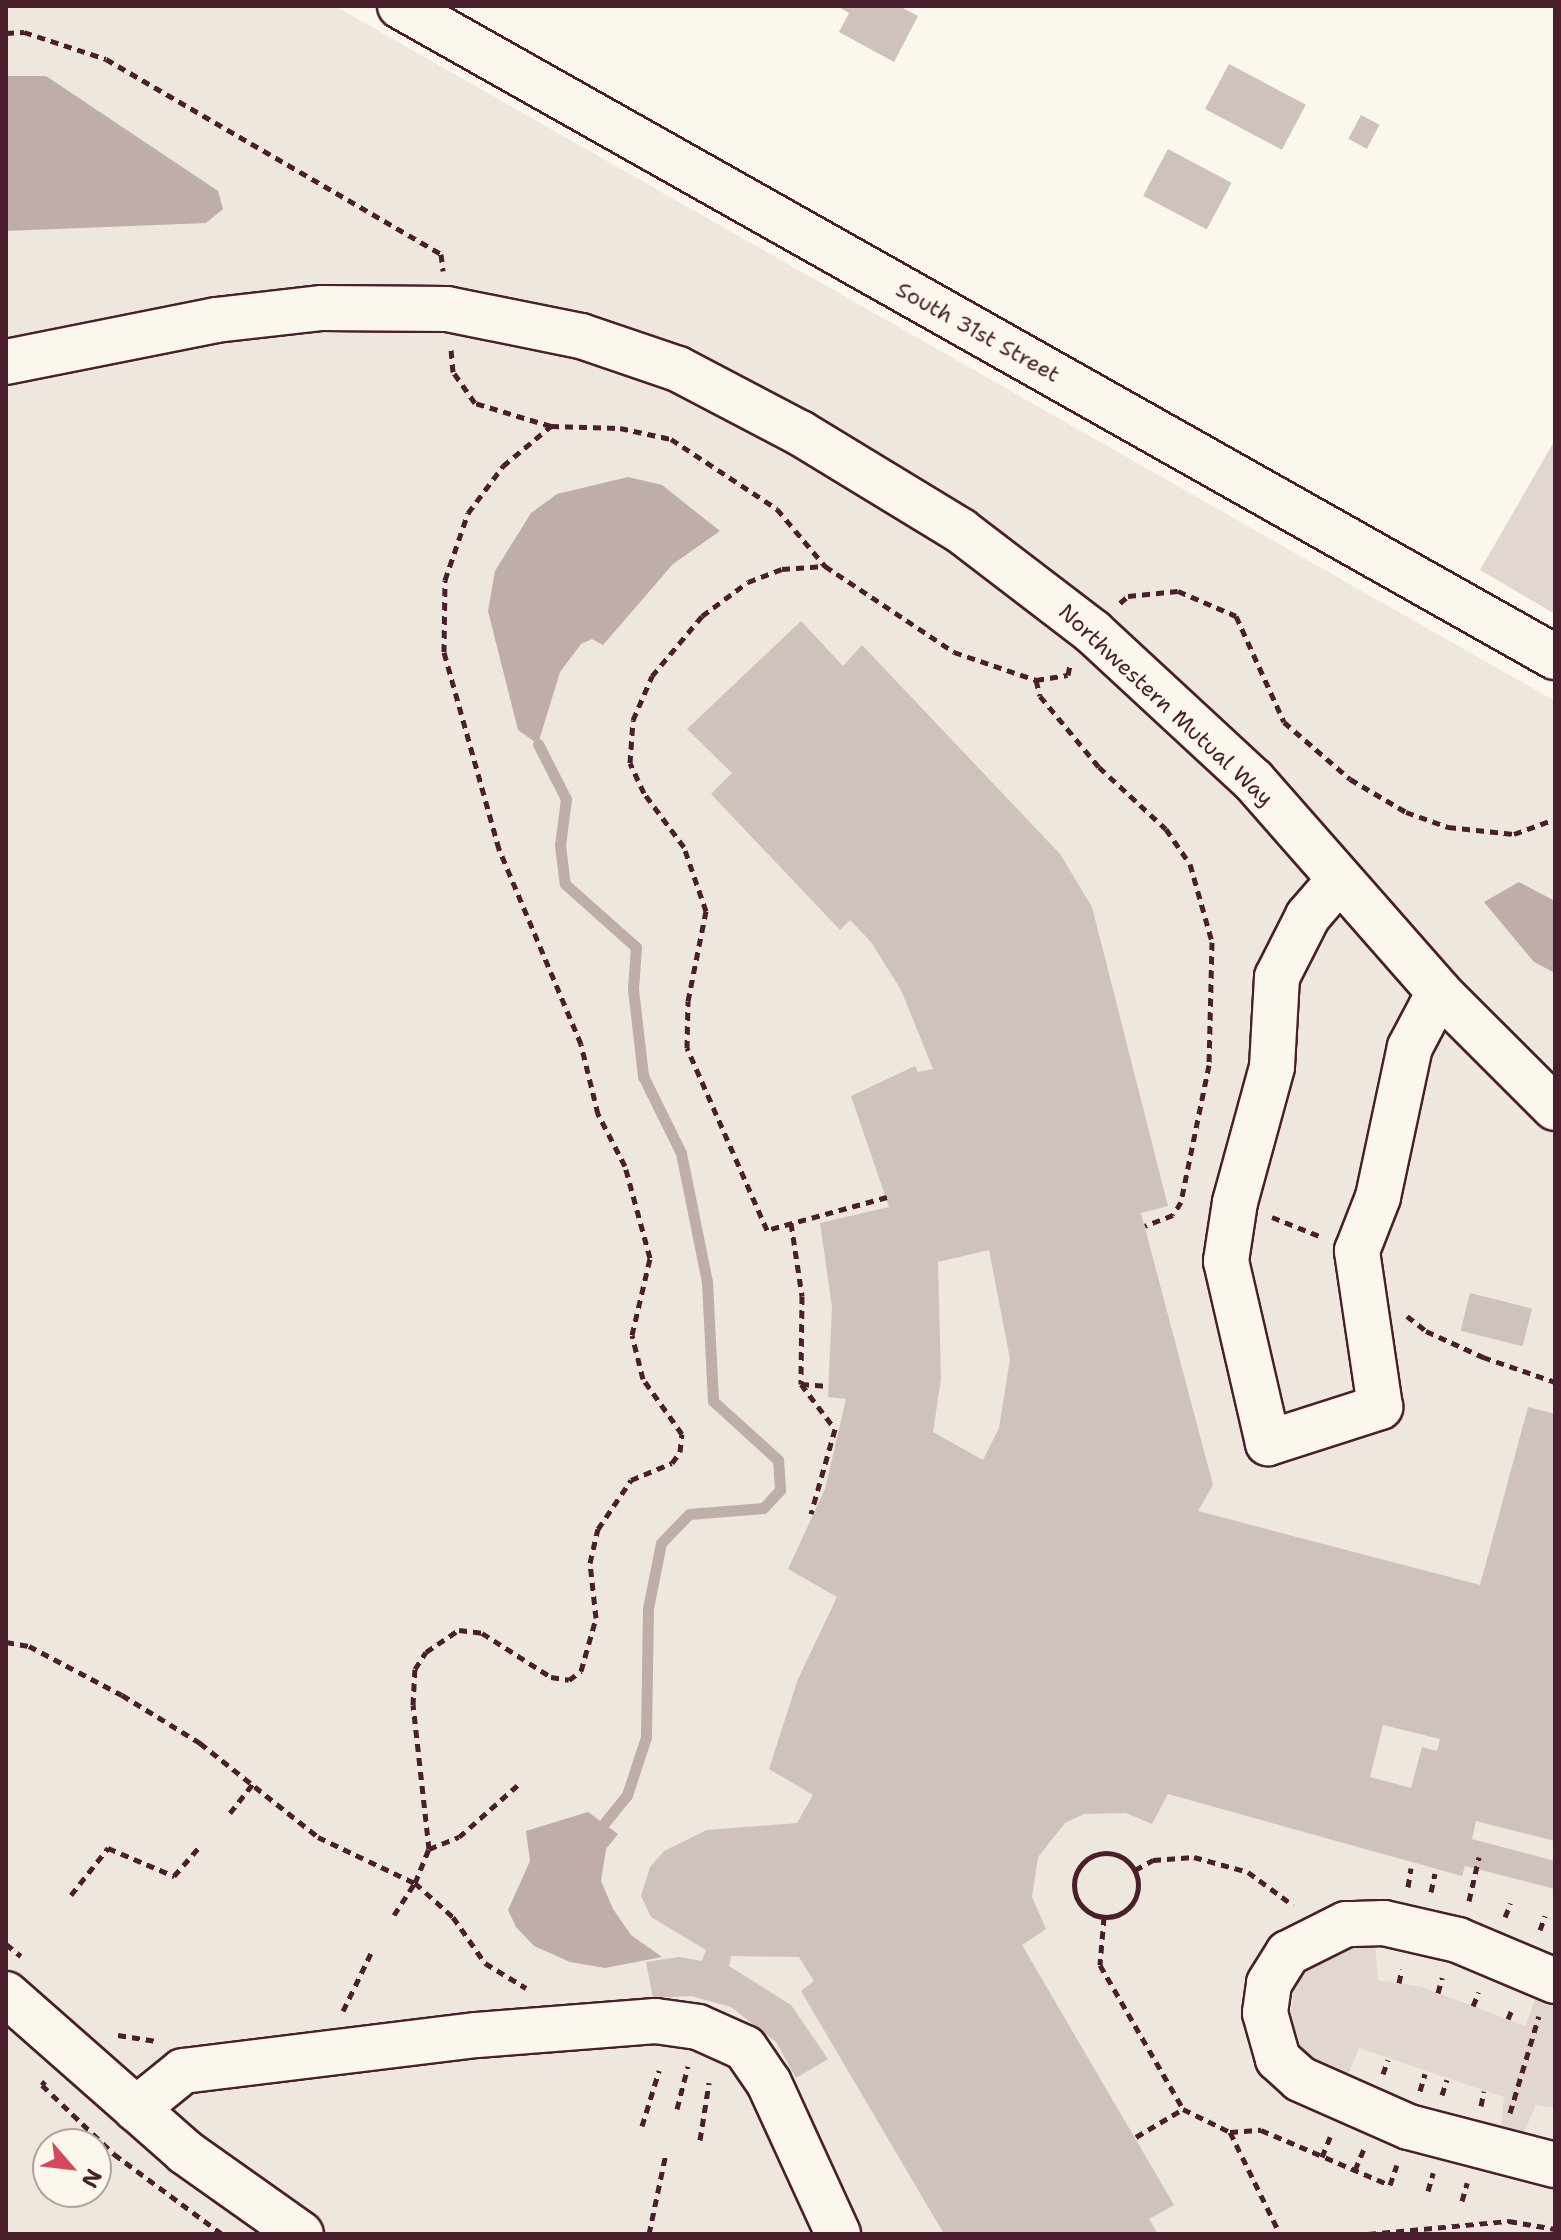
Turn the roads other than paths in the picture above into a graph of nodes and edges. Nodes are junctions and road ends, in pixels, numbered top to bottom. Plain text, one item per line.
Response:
1 (400, 6) edge
2 (6, 362) edge
3 (1555, 657) edge
4 (1339, 880) junction
5 (1439, 992) junction
6 (1555, 1108) edge
7 (19, 1981) edge
8 (1550, 1990) edge
9 (136, 2109) junction
10 (1555, 2165) edge
11 (301, 2234) edge
12 (838, 2234) edge

1 - 3 street, South 31st Street
2 - 4 street, Northwestern Mutual Way
4 - 5 street, Northwestern Mutual Way
4 - 5 street
5 - 6 street, Northwestern Mutual Way
7 - 9 street
8 - 10 street
9 - 11 street
9 - 12 street

